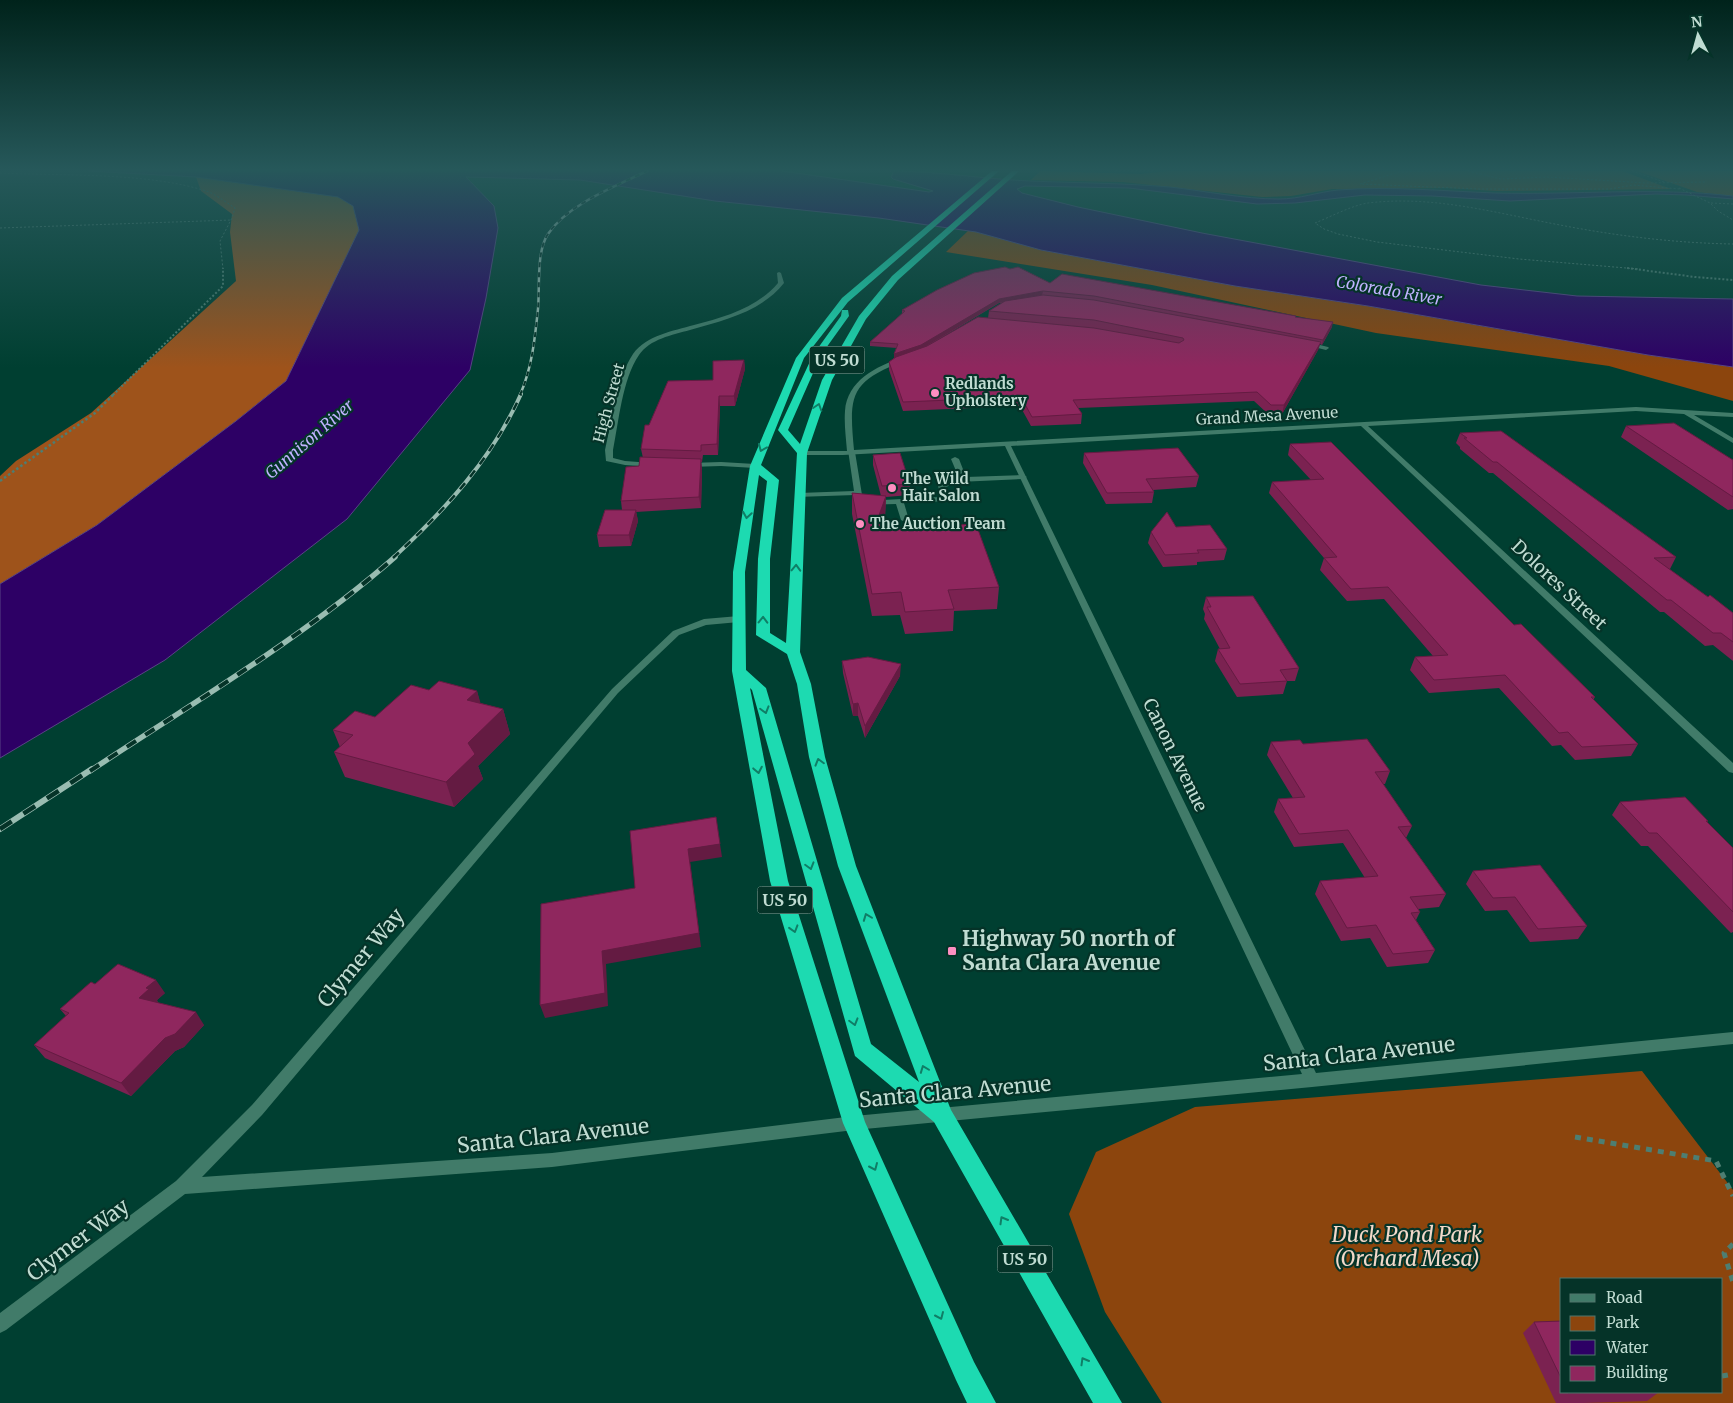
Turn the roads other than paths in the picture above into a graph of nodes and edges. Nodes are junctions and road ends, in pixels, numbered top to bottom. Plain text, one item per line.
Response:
1 (918, 236) edge
2 (940, 236) edge
3 (779, 273) dead end
4 (845, 300) junction
5 (1297, 342) edge
6 (1326, 348) dead end
7 (909, 358) edge
8 (1682, 410) junction
9 (1733, 415) edge
10 (1363, 425) junction
11 (1733, 441) edge
12 (1007, 444) junction
13 (851, 452) junction
14 (802, 454) junction
15 (955, 459) dead end
16 (663, 465) edge
17 (682, 465) edge
18 (755, 466) junction
19 (1023, 477) junction
20 (963, 479) junction
21 (858, 493) junction
22 (799, 495) junction
23 (899, 501) junction
24 (905, 520) dead end
25 (739, 619) junction
26 (793, 652) junction
27 (739, 671) junction
28 (1733, 769) edge
29 (1733, 1038) edge
30 (1312, 1080) junction
31 (942, 1115) junction
32 (854, 1122) junction
33 (182, 1186) junction
34 (0, 1324) edge
35 (982, 1403) edge
36 (1108, 1403) edge

1 - 4 highway, US 50
14 -> 2 highway, US 50
3 - 16 street, High Street
4 - 14 highway
4 -> 18 highway, US 50
5 - 6 street
7 - 13 street
8 - 9 street, Grand Mesa Avenue
8 - 10 street, Grand Mesa Avenue
8 - 11 street
10 - 12 street, Grand Mesa Avenue
10 - 28 street, Dolores Street
12 - 13 street, Grand Mesa Avenue
12 - 19 street, Canon Avenue
13 - 14 street, Grand Mesa Avenue
13 - 21 street
14 - 22 highway, US 50
15 - 20 street
17 - 18 street
18 -> 25 highway, US 50
26 -> 18 highway
19 - 20 street
19 - 30 street, Canon Avenue
20 - 23 street
21 - 22 street
21 - 23 street
26 -> 22 highway, US 50
23 - 24 street
25 - 27 highway, US 50
25 - 33 street, Clymer Way
31 -> 26 highway, US 50
27 -> 31 highway
27 -> 32 highway, US 50
29 - 30 street, Santa Clara Avenue
30 - 31 street, Santa Clara Avenue
31 - 32 street, Santa Clara Avenue
36 -> 31 highway, US 50
32 - 33 street, Santa Clara Avenue
32 -> 35 highway, US 50
33 - 34 street, Clymer Way

